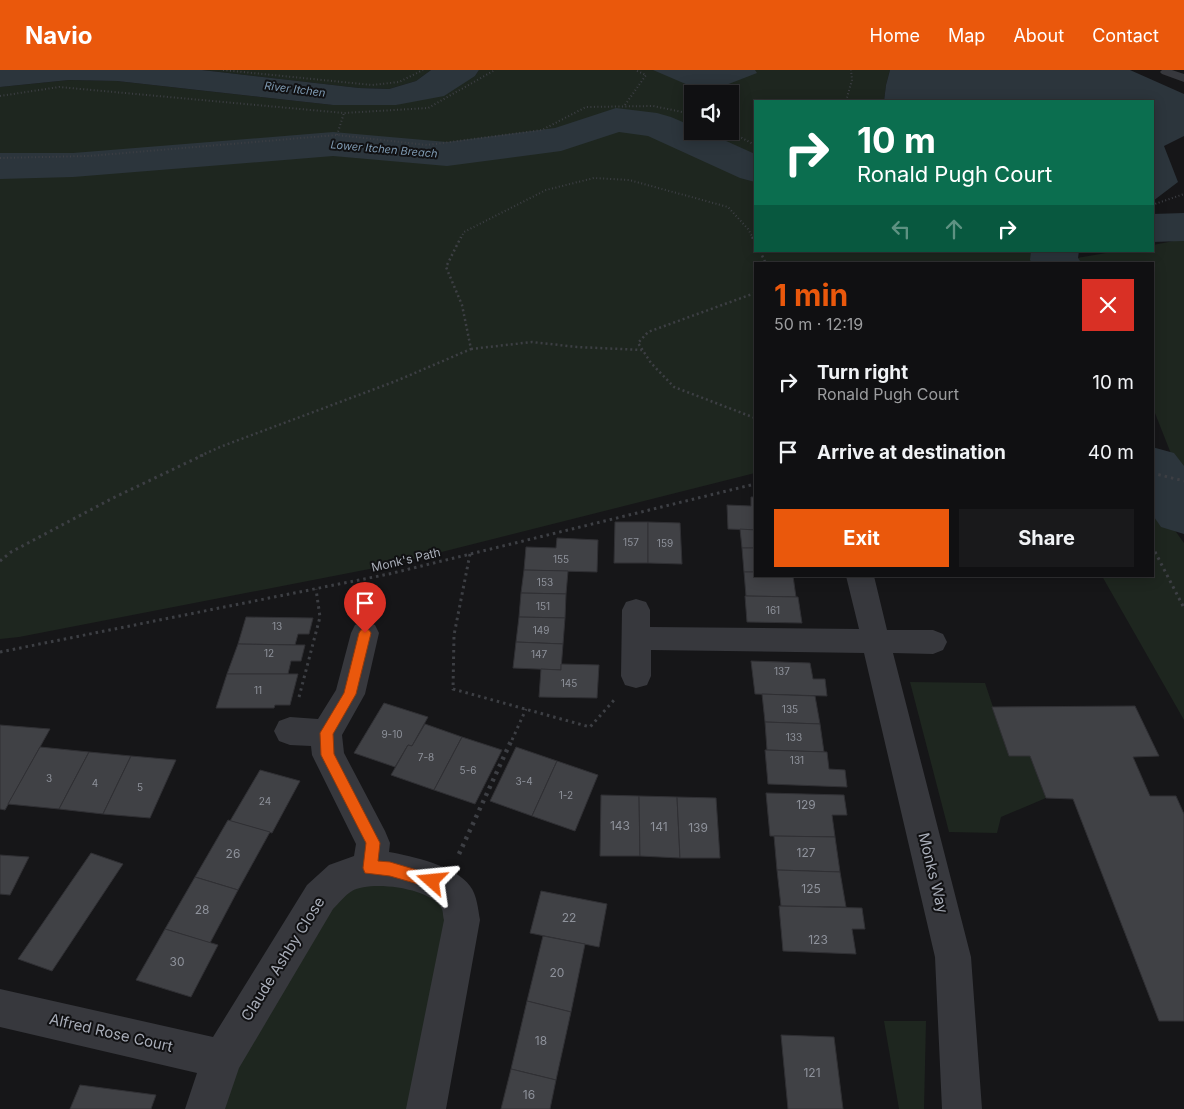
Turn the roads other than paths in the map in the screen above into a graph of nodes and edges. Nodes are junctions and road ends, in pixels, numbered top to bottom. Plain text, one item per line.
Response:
1 (1166, 72) dead end
2 (1184, 78) edge
3 (860, 577) edge
4 (636, 610) dead end
5 (365, 633) dead end
6 (636, 638) junction
7 (876, 642) junction
8 (933, 642) dead end
9 (636, 676) road end
10 (290, 731) road end
11 (326, 733) junction
12 (370, 868) junction
13 (0, 1008) edge
14 (222, 1059) junction
15 (205, 1109) edge
16 (426, 1109) edge
17 (962, 1109) edge

1 - 2 lane
3 - 7 street, Monks Way
4 - 6 street
5 - 11 street
6 - 7 street
6 - 9 street
7 - 8 street
7 - 17 street, Monks Way
10 - 11 street
11 - 12 street
12 - 14 street, Claude Ashby Close
12 - 16 street, Claude Ashby Close
13 - 14 street, Alfred Rose Court
14 - 15 street, Claude Ashby Close

